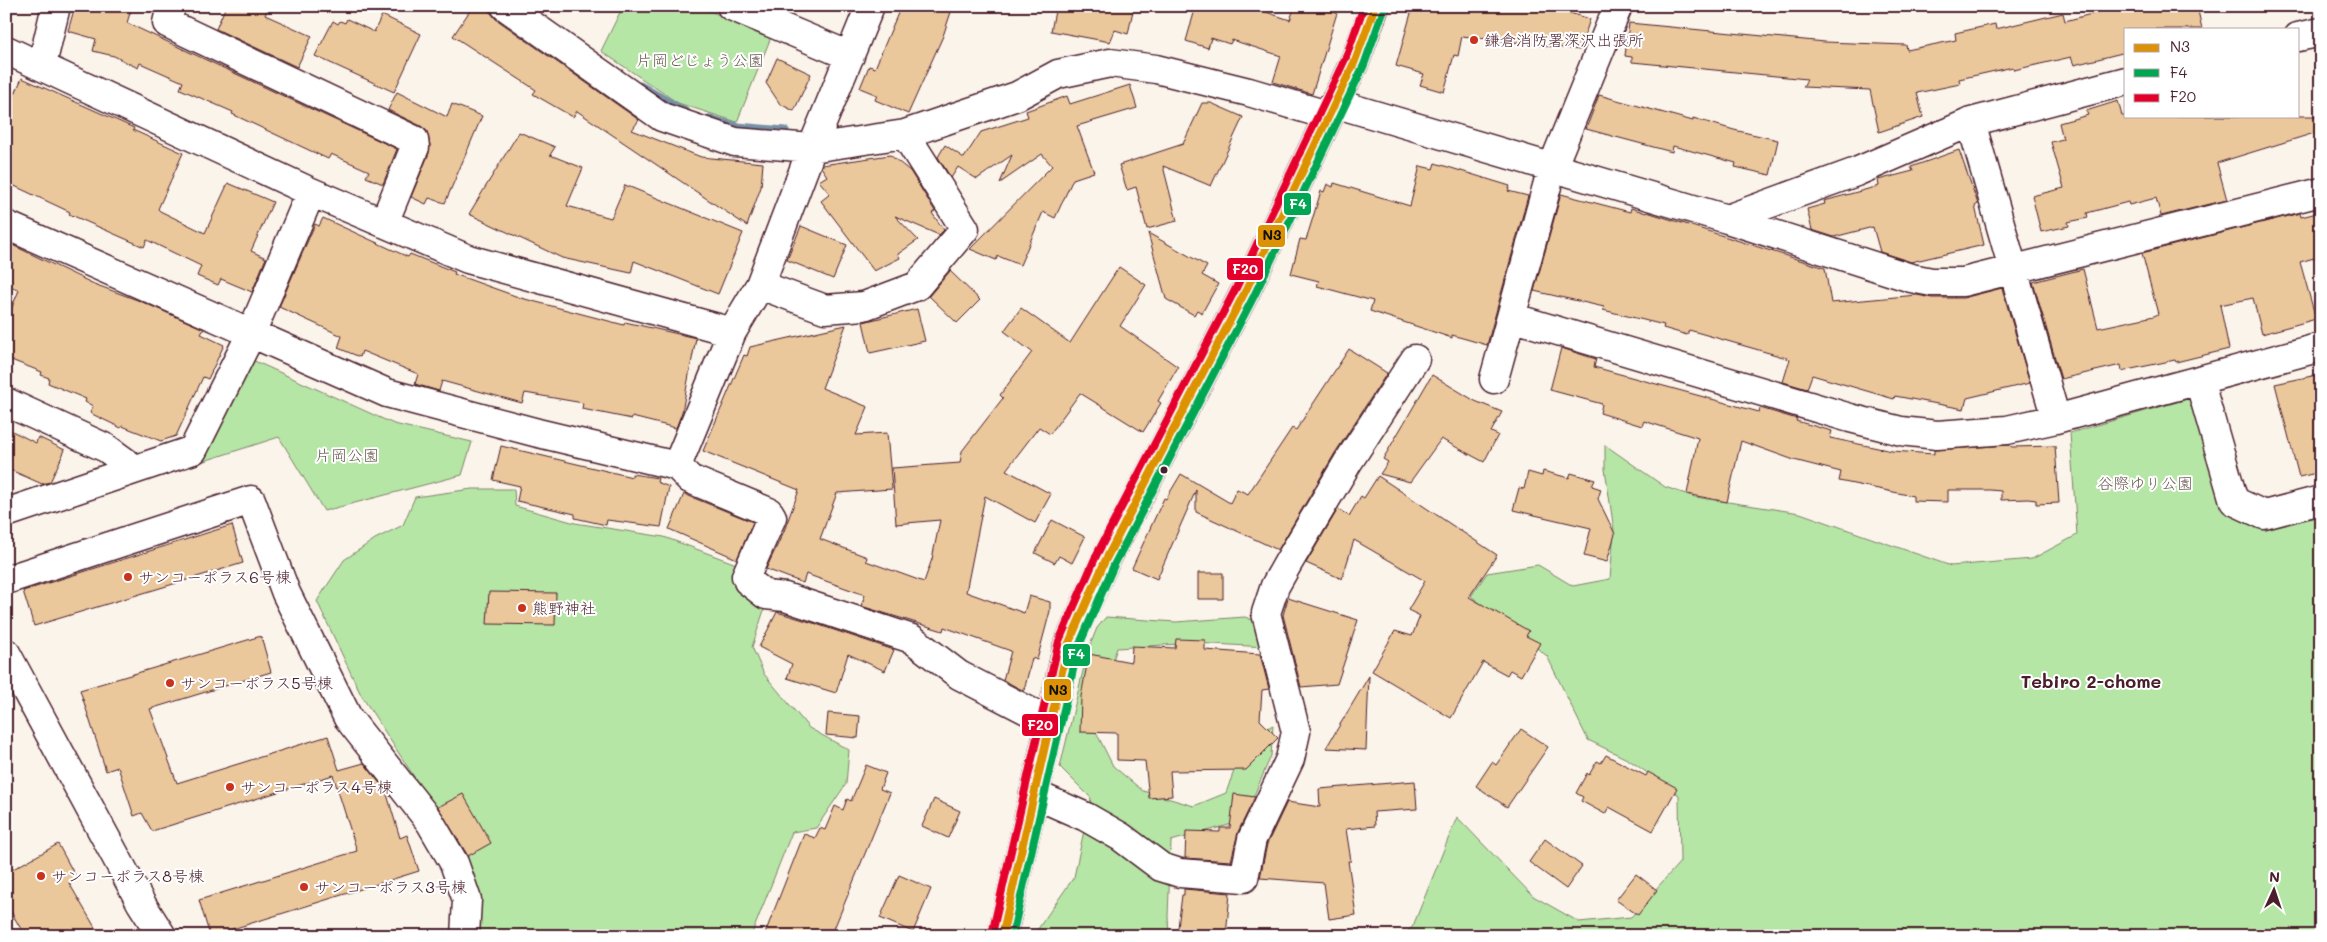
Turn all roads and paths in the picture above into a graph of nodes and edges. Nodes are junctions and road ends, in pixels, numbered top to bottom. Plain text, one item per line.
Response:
1 (56, 6) edge
2 (171, 6) edge
3 (505, 6) edge
4 (732, 6) edge
5 (870, 6) edge
6 (1375, 6) edge
7 (1618, 6) edge
8 (2321, 32) edge
9 (2300, 37) edge
10 (6, 50) edge
11 (850, 56) junction
12 (42, 66) junction
13 (2124, 82) edge
14 (1331, 109) junction
15 (1972, 122) junction
16 (905, 134) junction
17 (812, 148) junction
18 (1552, 168) junction
19 (311, 192) junction
20 (2321, 192) edge
21 (1727, 219) junction
22 (384, 223) junction
23 (6, 225) edge
24 (2015, 268) junction
25 (760, 285) junction
26 (1511, 318) junction
27 (732, 332) junction
28 (251, 334) junction
29 (2321, 347) edge
30 (1415, 359) dead end
31 (1494, 380) dead end
32 (2199, 380) junction
33 (6, 402) edge
34 (2056, 419) junction
35 (677, 466) junction
36 (135, 470) junction
37 (2321, 500) edge
38 (6, 513) edge
39 (6, 580) edge
40 (6, 653) edge
41 (1050, 722) junction
42 (1034, 794) junction
43 (162, 936) edge
44 (465, 936) edge
45 (1002, 936) edge

1 - 12 street
2 - 22 street
3 - 17 street
4 - 11 street
5 - 11 street
6 - 14 street
7 - 18 street
8 - 9 street
10 - 12 street
11 - 17 street
12 - 19 street
13 - 15 street
14 - 16 street
14 - 18 street
14 - 41 street
15 - 21 street
15 - 24 street
16 - 17 street
16 - 25 street
17 - 25 street
18 - 21 street
18 - 26 street
19 - 22 street
19 - 28 street
20 - 24 street
21 - 24 street
22 - 27 street
23 - 28 street
24 - 34 street
25 - 27 street
26 - 31 street
26 - 34 street
27 - 35 street
28 - 35 street
28 - 36 street
29 - 32 street
30 - 42 street
32 - 34 street
32 - 37 street
33 - 36 street
35 - 41 street
36 - 38 street
39 - 44 street
40 - 43 street
41 - 42 street
42 - 45 street

